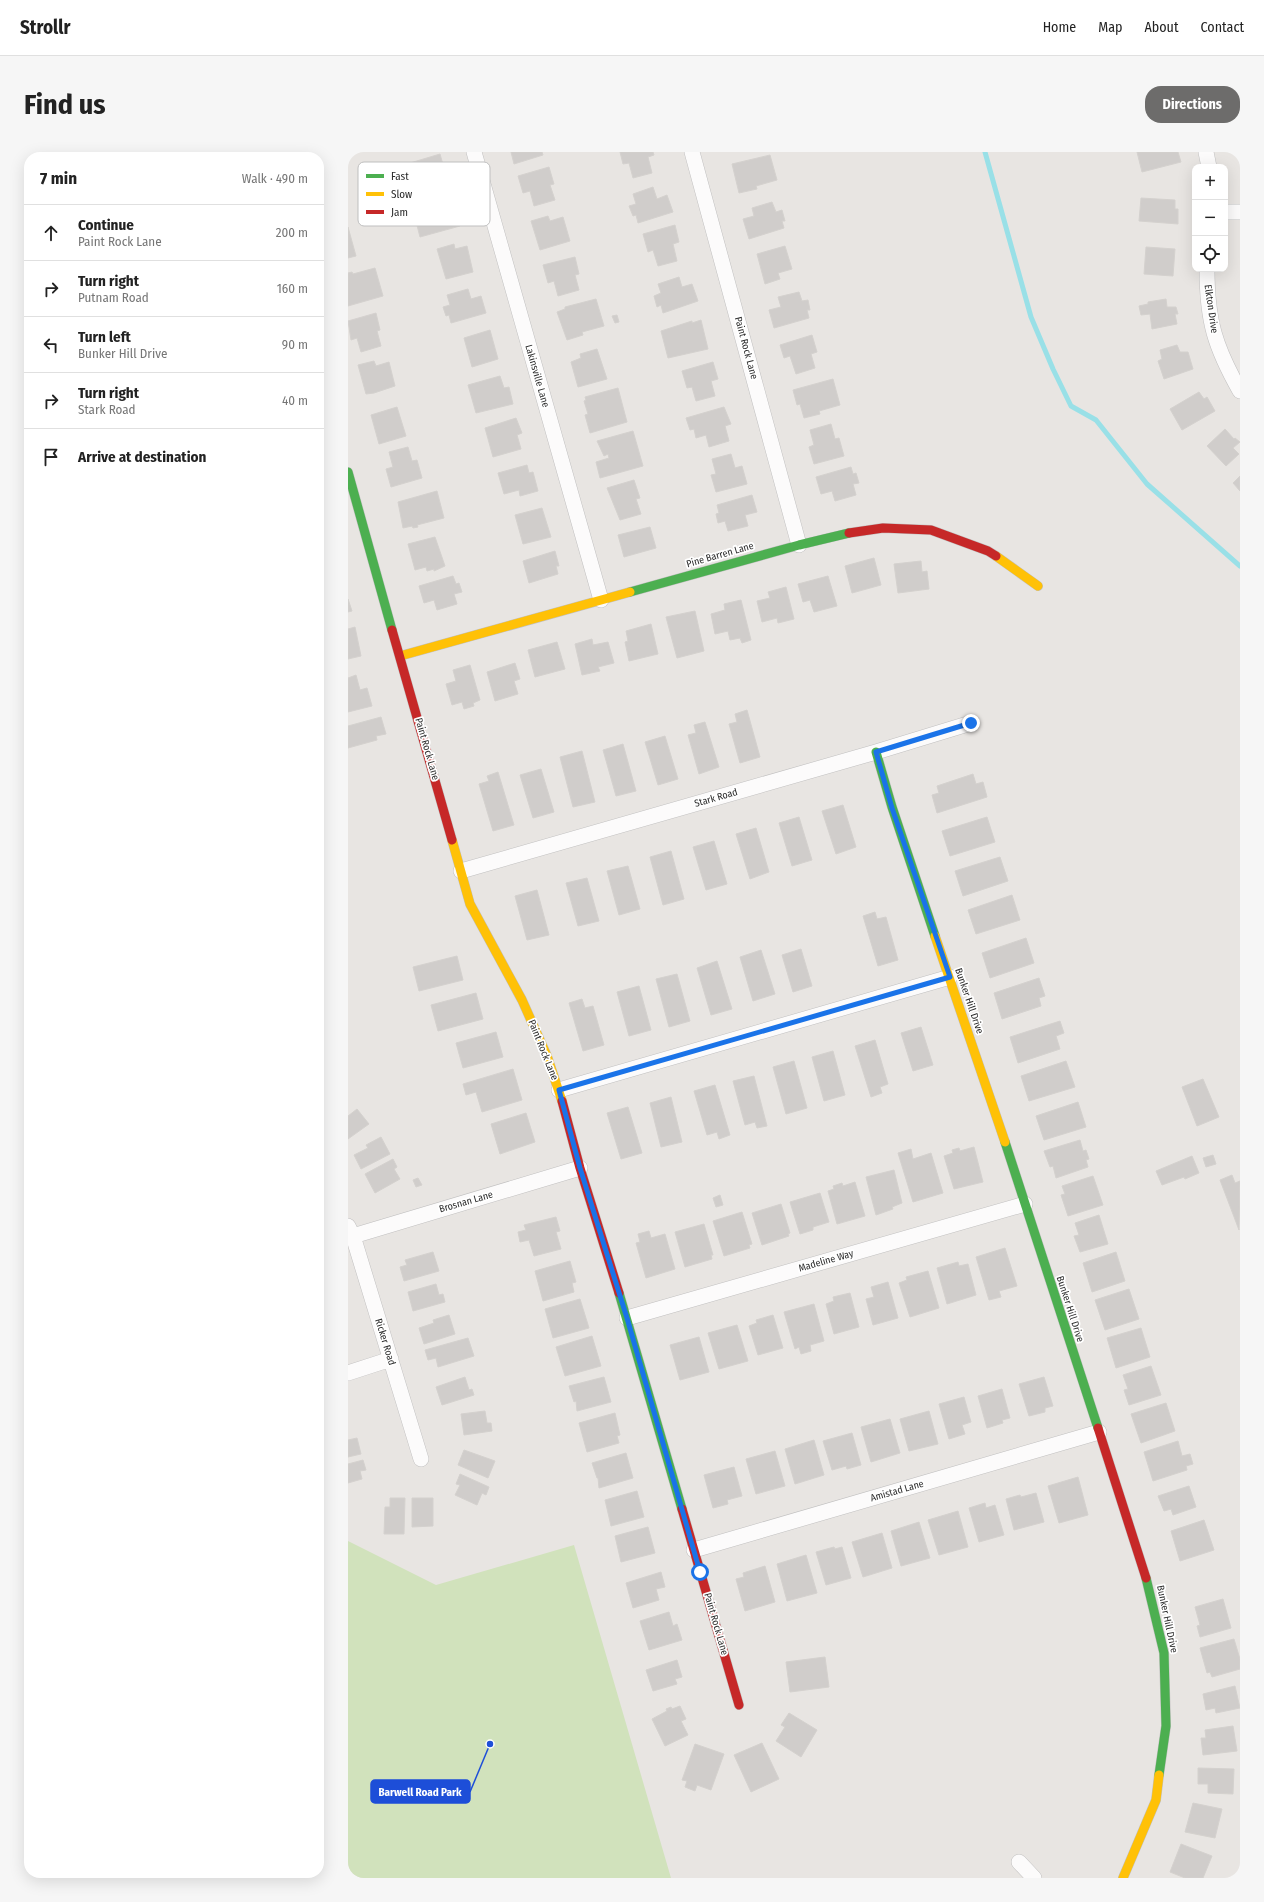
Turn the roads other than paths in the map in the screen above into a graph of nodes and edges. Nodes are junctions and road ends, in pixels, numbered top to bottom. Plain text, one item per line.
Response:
1 (474, 152) edge
2 (692, 152) edge
3 (1206, 152) edge
4 (477, 162) edge
5 (1208, 164) edge
6 (490, 209) edge
7 (1228, 212) edge
8 (1240, 212) edge
9 (1207, 272) edge
10 (1240, 391) edge
11 (348, 472) edge
12 (799, 545) junction
13 (1038, 586) dead end
14 (600, 600) junction
15 (400, 656) junction
16 (971, 723) dead end
17 (876, 752) junction
18 (461, 871) junction
19 (950, 977) junction
20 (559, 1090) junction
21 (580, 1168) junction
22 (1025, 1204) junction
23 (350, 1231) edge
24 (627, 1318) junction
25 (391, 1359) junction
26 (348, 1373) edge
27 (1099, 1432) junction
28 (421, 1459) dead end
29 (694, 1550) junction
30 (739, 1705) dead end
31 (1019, 1862) dead end
32 (1034, 1878) edge
33 (1123, 1878) edge

1 - 4 street, Lakinsville Lane
2 - 12 street, Paint Rock Lane
3 - 5 street
6 - 14 street, Lakinsville Lane
7 - 8 street
9 - 10 street, Elkton Drive
11 - 15 street, Paint Rock Lane
12 - 13 street, Pine Barren Lane
12 - 14 street, Pine Barren Lane
14 - 15 street, Pine Barren Lane
15 - 18 street, Paint Rock Lane
16 - 17 street, Stark Road
17 - 18 street, Stark Road
17 - 19 street, Bunker Hill Drive
18 - 20 street, Paint Rock Lane
19 - 20 street
19 - 22 street, Bunker Hill Drive
20 - 21 street, Paint Rock Lane
21 - 23 street, Brosnan Lane
21 - 24 street, Paint Rock Lane
22 - 24 street, Madeline Way
22 - 27 street, Bunker Hill Drive
23 - 25 street, Ricker Road
24 - 29 street, Paint Rock Lane
25 - 26 street
25 - 28 street, Ricker Road
27 - 29 street, Amistad Lane
27 - 33 street, Bunker Hill Drive
29 - 30 street, Paint Rock Lane
31 - 32 street

